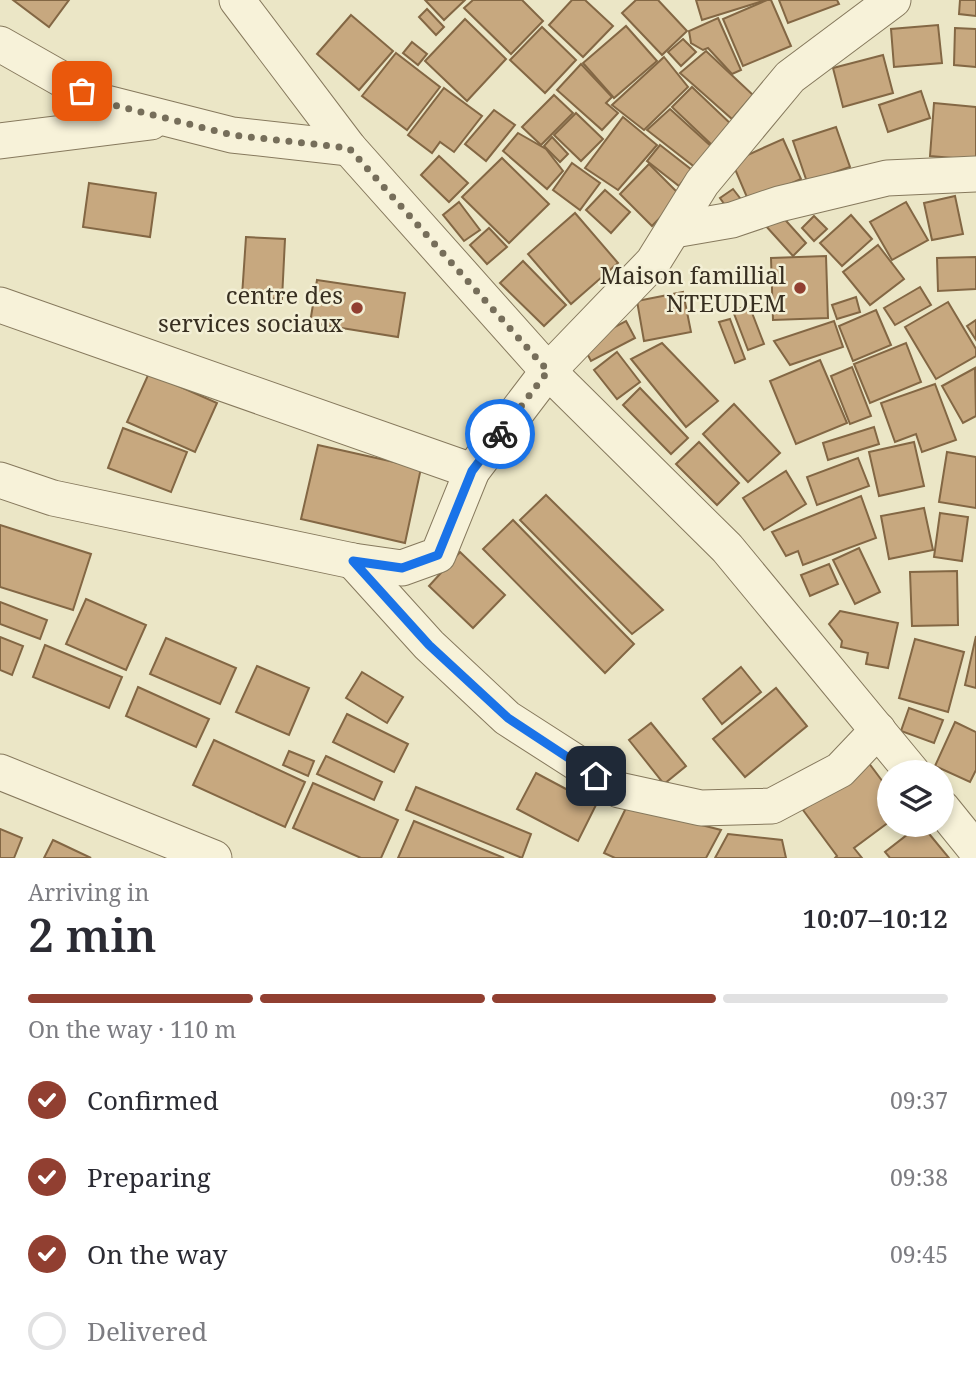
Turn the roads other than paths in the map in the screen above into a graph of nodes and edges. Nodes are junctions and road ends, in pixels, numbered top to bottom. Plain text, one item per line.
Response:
1 (237, 0) edge
2 (893, 0) edge
3 (0, 44) edge
4 (172, 120) junction
5 (0, 141) edge
6 (349, 148) junction
7 (976, 174) edge
8 (674, 230) junction
9 (0, 305) edge
10 (548, 371) junction
11 (472, 471) junction
12 (0, 480) edge
13 (353, 561) junction
14 (878, 730) junction
15 (902, 760) edge
16 (0, 772) edge
17 (954, 823) edge
18 (976, 850) edge
19 (214, 858) edge

1 - 6 street
2 - 8 street
3 - 4 street
4 - 5 street
4 - 6 street
6 - 10 street
7 - 8 street
8 - 10 street
9 - 11 street
10 - 11 street
10 - 14 street
11 - 13 street
12 - 13 street
13 - 14 street
14 - 15 street
16 - 19 street
17 - 18 street

